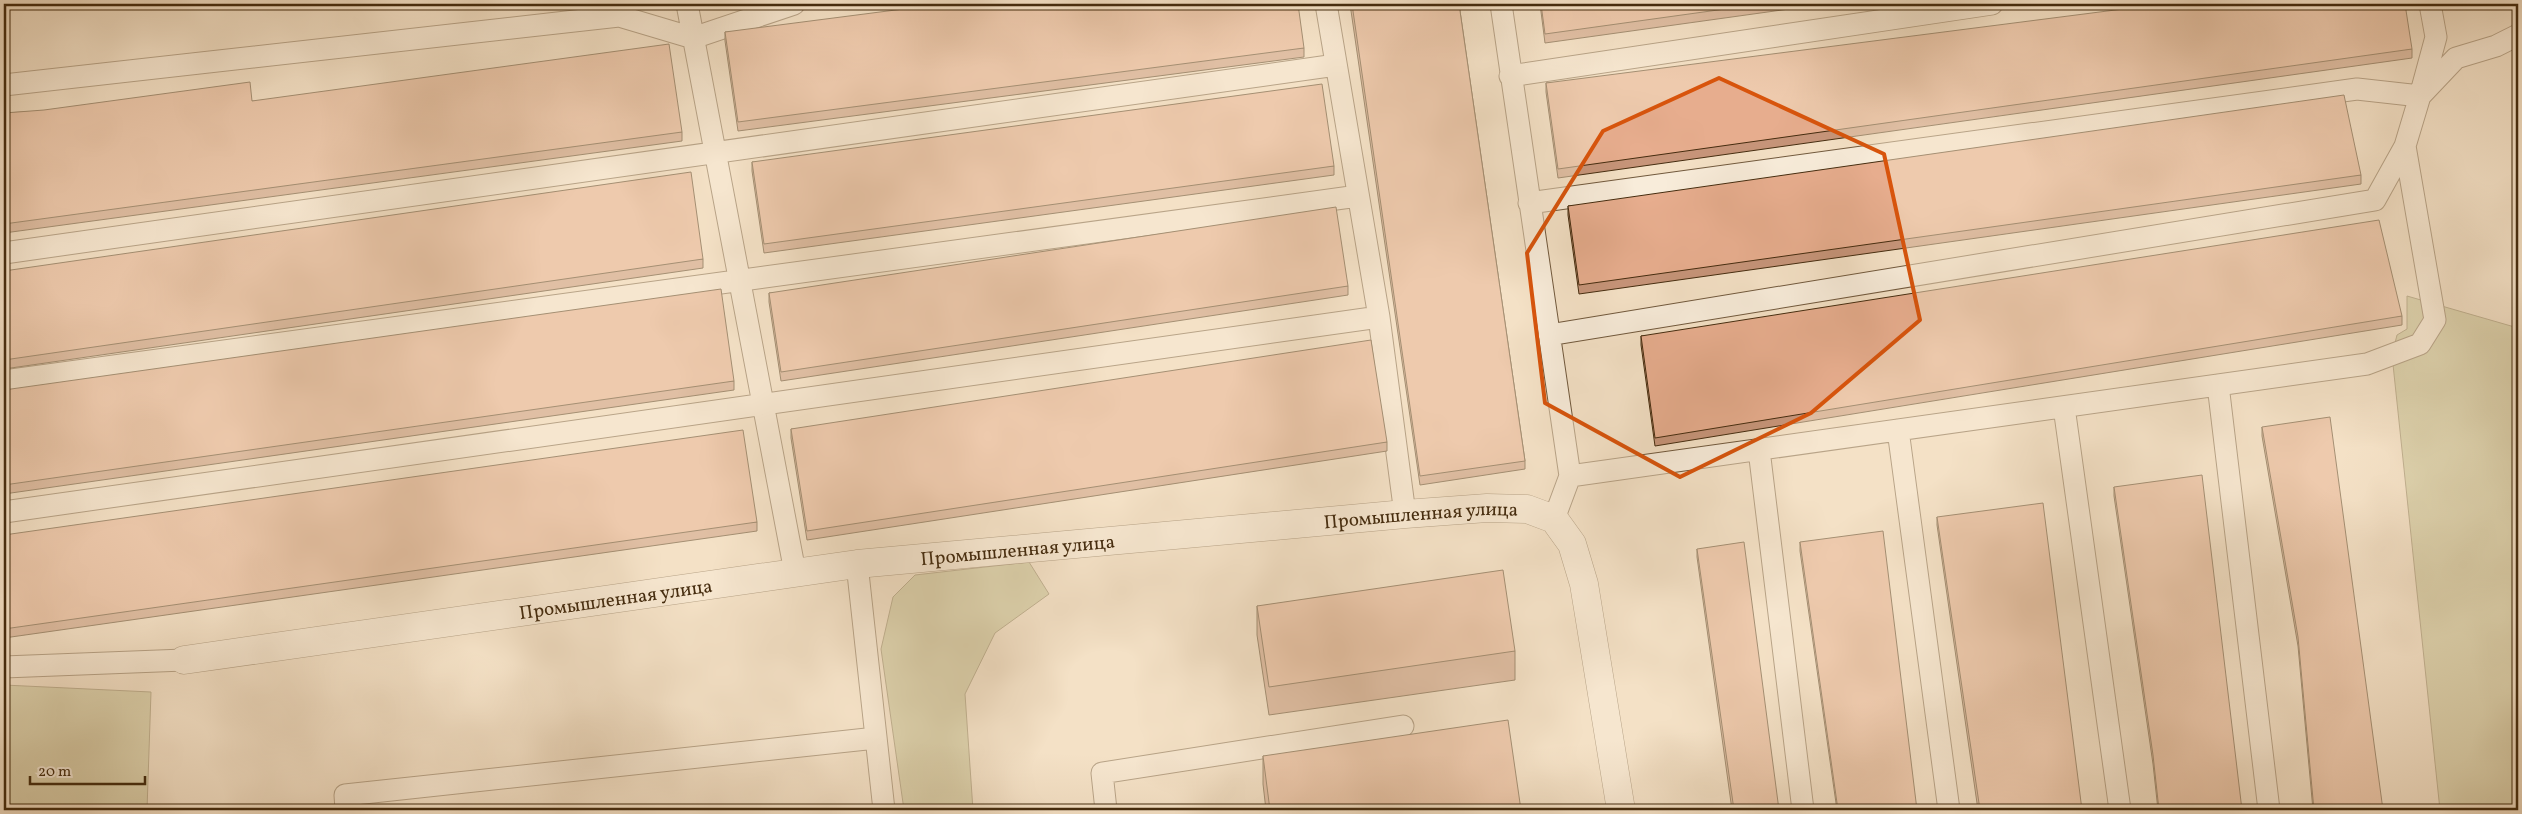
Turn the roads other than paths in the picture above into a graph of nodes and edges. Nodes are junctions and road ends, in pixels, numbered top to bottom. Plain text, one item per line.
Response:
1 (687, 4) edge
2 (794, 4) edge
3 (1326, 4) edge
4 (1501, 4) edge
5 (1992, 4) edge
6 (2430, 4) edge
7 (2518, 35) edge
8 (693, 38) junction
9 (1336, 65) junction
10 (1510, 76) junction
11 (4, 85) edge
12 (2420, 96) junction
13 (2405, 146) junction
14 (715, 152) junction
15 (1358, 196) junction
16 (1529, 203) junction
17 (4, 253) edge
18 (739, 280) junction
19 (1379, 317) junction
20 (1550, 335) junction
21 (4, 381) edge
22 (2218, 386) junction
23 (763, 404) junction
24 (2064, 407) junction
25 (1898, 430) junction
26 (1759, 450) junction
27 (1570, 476) junction
28 (4, 512) edge
29 (1405, 514) junction
30 (1554, 519) junction
31 (857, 564) junction
32 (795, 572) junction
33 (184, 660) joint
34 (4, 667) edge
35 (1403, 726) dead end
36 (876, 738) junction
37 (346, 810) edge
38 (884, 810) edge
39 (1106, 810) edge
40 (1621, 810) edge
41 (1803, 810) edge
42 (1949, 810) edge
43 (2120, 810) edge
44 (2269, 810) edge

1 - 8 lane
2 - 8 lane
3 - 9 lane
4 - 10 lane
5 - 10 lane
6 - 12 lane
7 - 12 lane
8 - 11 lane
8 - 14 lane
9 - 14 lane
9 - 15 lane
10 - 16 lane
12 - 13 lane
12 - 16 lane
13 - 20 lane
13 - 22 lane
14 - 17 lane
14 - 18 lane
15 - 18 lane
15 - 19 lane
16 - 20 lane
18 - 21 lane
18 - 23 lane
19 - 23 lane
19 - 29 lane
20 - 27 lane
22 - 24 lane
22 - 44 lane
23 - 28 lane
23 - 32 lane
24 - 25 lane
24 - 43 lane
25 - 26 lane
25 - 42 lane
26 - 27 lane
26 - 41 lane
27 - 30 lane
29 - 30 street, Промышленная улица
29 - 31 street, Промышленная улица
30 - 40 street
31 - 32 street, Промышленная улица
31 - 36 lane
32 - 33 street, Промышленная улица
33 - 34 lane
35 - 39 lane
36 - 37 lane
36 - 38 lane

